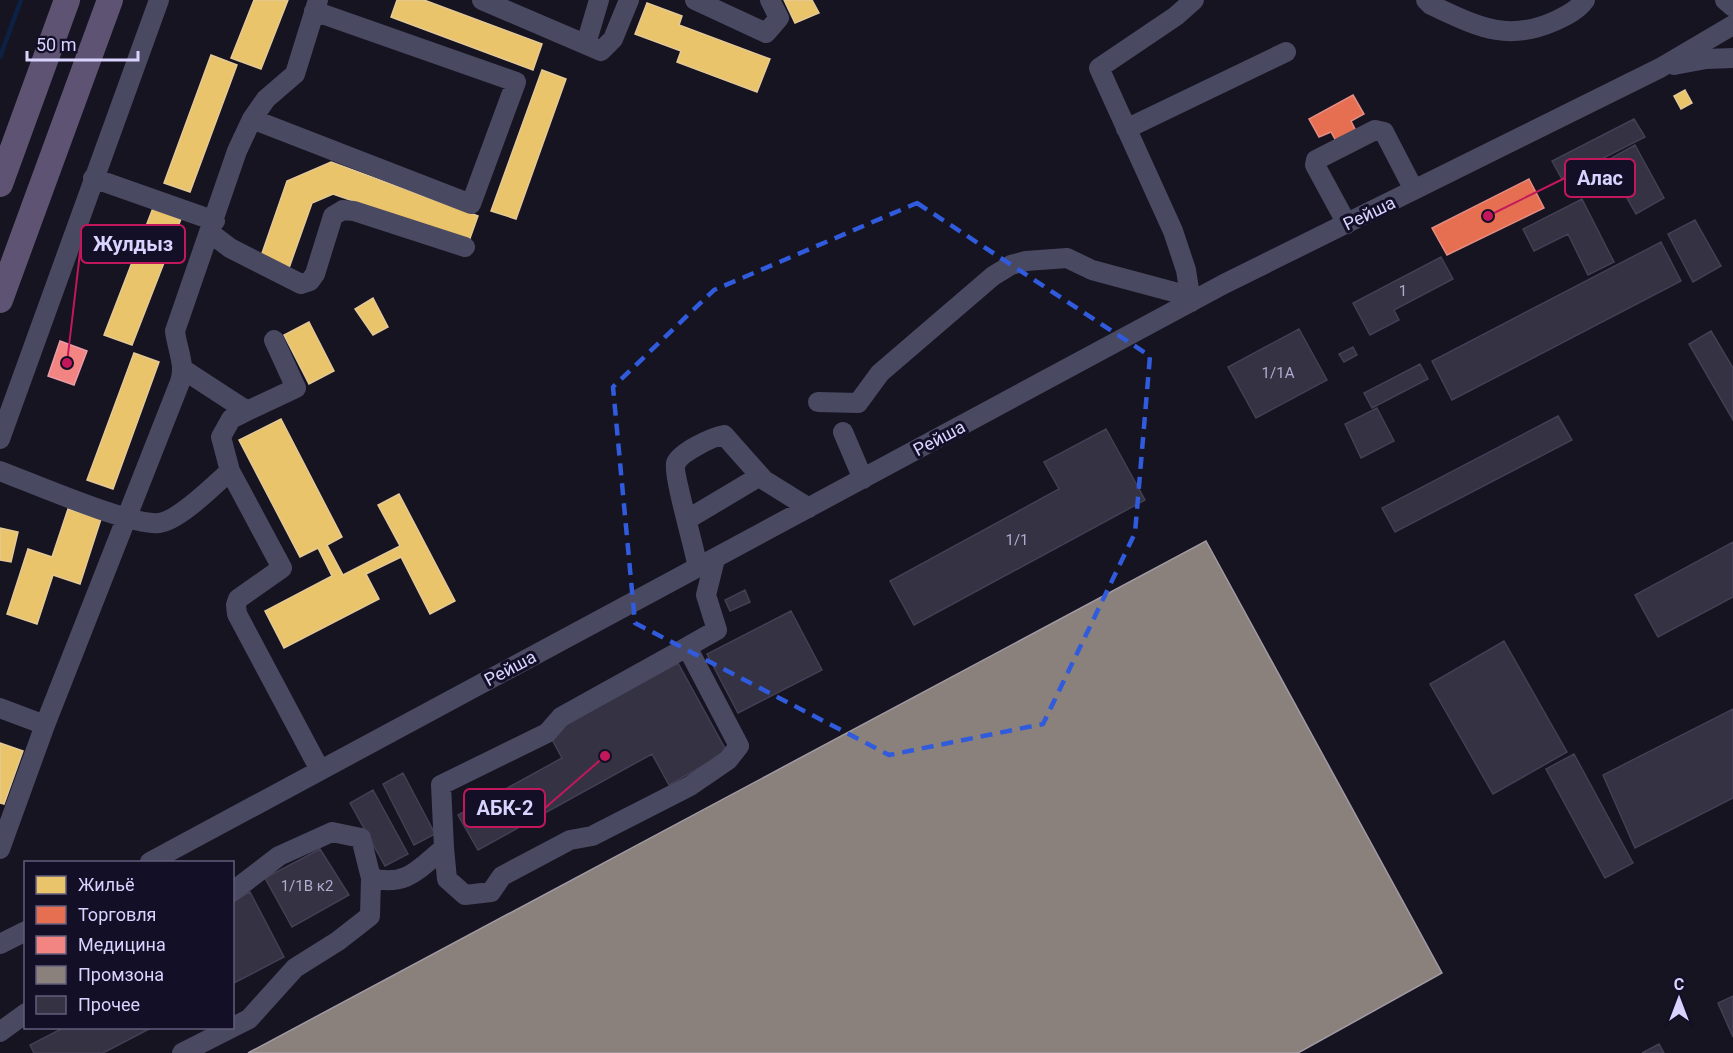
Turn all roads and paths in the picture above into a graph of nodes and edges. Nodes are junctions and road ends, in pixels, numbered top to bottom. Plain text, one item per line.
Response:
1 (67, 0) edge
2 (110, 0) edge
3 (159, 0) edge
4 (482, 0) edge
5 (599, 0) edge
6 (629, 0) edge
7 (695, 0) edge
8 (770, 0) edge
9 (1194, 0) edge
10 (1426, 0) edge
11 (1585, 0) edge
12 (1725, 0) edge
13 (316, 5) edge
14 (1733, 7) edge
15 (1733, 25) edge
16 (586, 44) junction
17 (1286, 52) dead end
18 (1733, 58) edge
19 (1660, 68) junction
20 (252, 119) junction
21 (1126, 129) junction
22 (93, 178) junction
23 (0, 184) edge
24 (1414, 190) junction
25 (1347, 224) junction
26 (212, 226) junction
27 (465, 247) dead end
28 (0, 300) edge
29 (1191, 302) junction
30 (274, 340) dead end
31 (184, 370) junction
32 (818, 402) dead end
33 (247, 411) junction
34 (843, 432) dead end
35 (0, 439) edge
36 (0, 471) edge
37 (230, 471) junction
38 (760, 476) junction
39 (863, 479) junction
40 (809, 508) junction
41 (126, 517) junction
42 (688, 519) junction
43 (706, 563) junction
44 (687, 647) junction
45 (0, 708) edge
46 (45, 725) junction
47 (320, 770) junction
48 (444, 848) junction
49 (0, 849) edge
50 (152, 861) edge
51 (372, 878) junction
52 (234, 890) edge
53 (24, 932) edge
54 (0, 945) edge
55 (24, 1014) edge
56 (234, 1027) edge
57 (229, 1029) edge
58 (0, 1032) edge
59 (182, 1053) edge

1 - 23 main road
2 - 28 main road
3 - 22 street
4 - 16 street
5 - 16 street
6 - 16 street
7 - 8 street
9 - 21 street
10 - 11 street
12 - 14 street
13 - 20 street
13 - 20 street
15 - 19 street, Рейша
17 - 21 street
18 - 19 street
19 - 24 street, Рейша
20 - 26 street
21 - 29 street
22 - 26 street
22 - 35 street
24 - 25 street, Рейша
24 - 25 street
25 - 29 street, Рейша
26 - 27 street
26 - 31 street
29 - 32 street
29 - 39 street, Рейша
30 - 33 street
31 - 33 street
31 - 41 street
33 - 37 street
34 - 39 street
36 - 41 street
37 - 41 street
37 - 47 street
38 - 40 street
38 - 42 street
38 - 42 street
39 - 40 street, Рейша
40 - 43 street, Рейша
41 - 46 street
42 - 43 street
43 - 44 street
43 - 47 street, Рейша
44 - 48 street
44 - 48 street
45 - 46 street
46 - 49 street
47 - 50 street, Рейша
48 - 51 street
51 - 52 street
51 - 56 street
53 - 54 street
55 - 58 street
57 - 59 street

